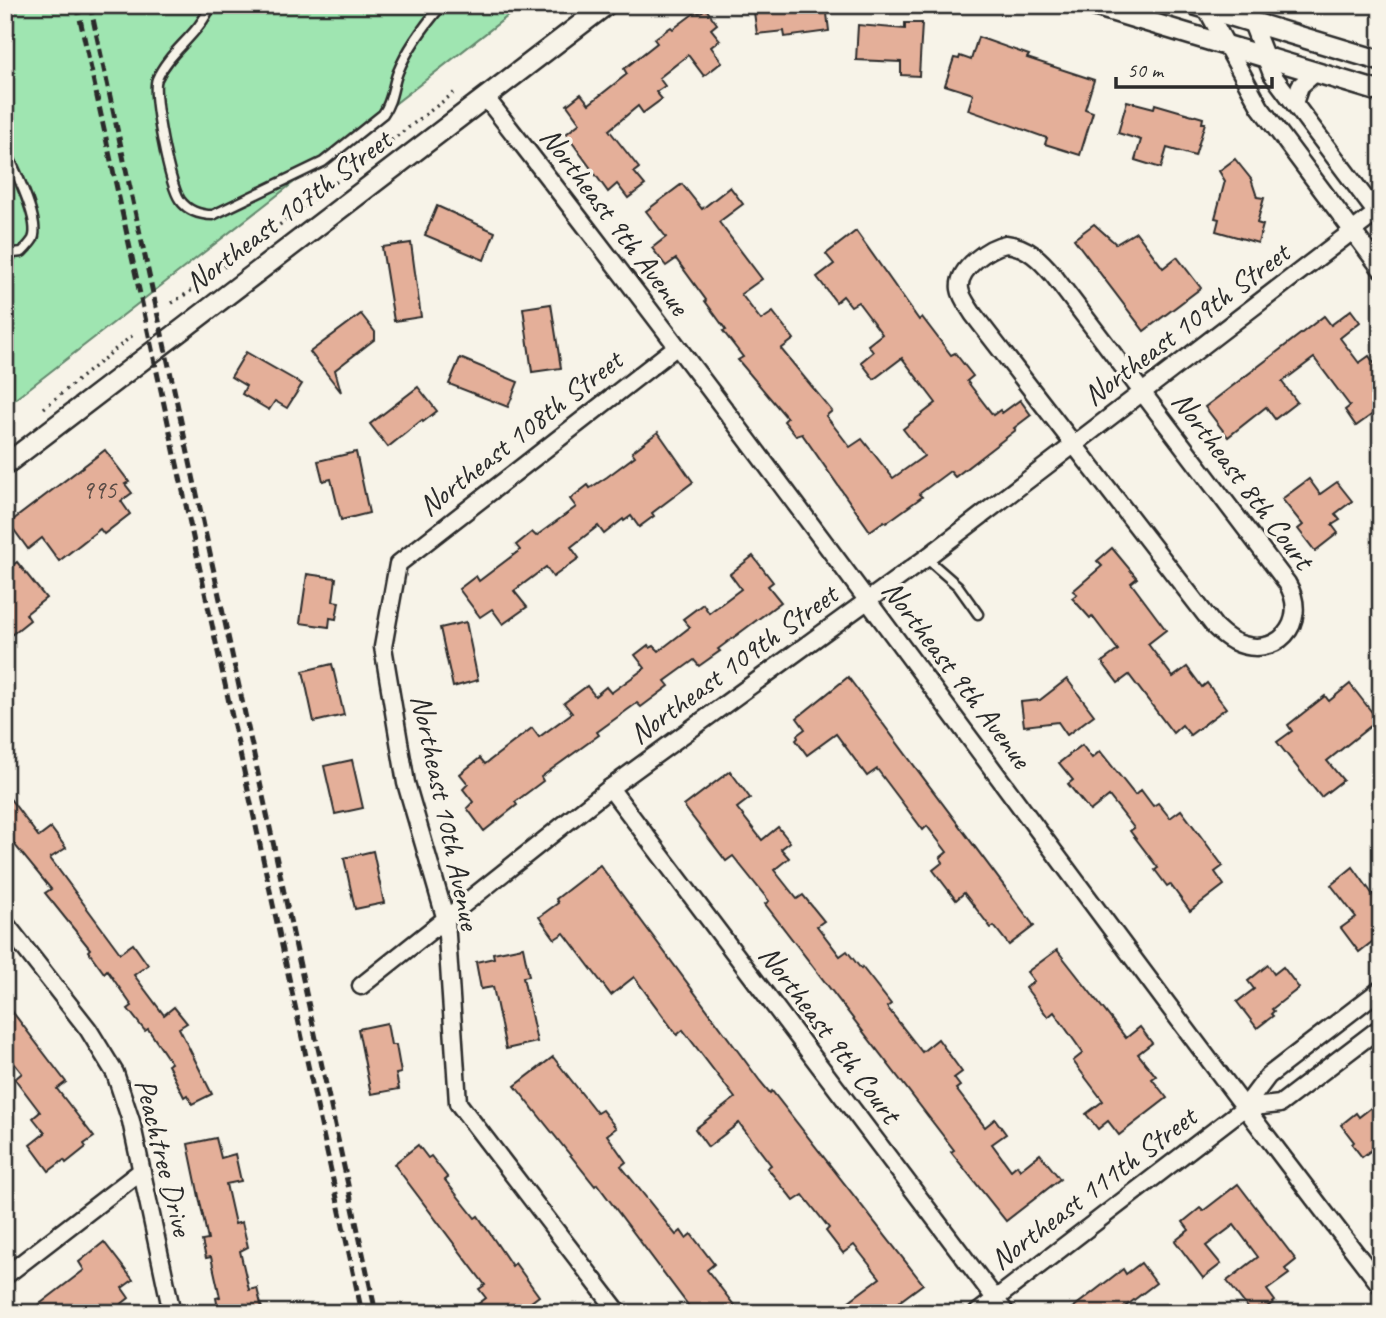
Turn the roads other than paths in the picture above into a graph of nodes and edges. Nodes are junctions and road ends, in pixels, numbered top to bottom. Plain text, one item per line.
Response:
1 (211, 5) edge
2 (442, 5) edge
3 (606, 5) edge
4 (1092, 5) edge
5 (1200, 7) edge
6 (1252, 23) junction
7 (1226, 47) junction
8 (1264, 57) junction
9 (1381, 61) edge
10 (1316, 72) junction
11 (1381, 92) edge
12 (486, 98) junction
13 (1294, 103) junction
14 (5, 149) edge
15 (1378, 216) edge
16 (1352, 231) junction
17 (5, 254) edge
18 (1381, 269) edge
19 (676, 347) junction
20 (1143, 392) junction
21 (1074, 445) junction
22 (5, 465) edge
23 (926, 558) junction
24 (398, 564) joint
25 (868, 600) junction
26 (978, 614) dead end
27 (610, 788) junction
28 (446, 920) junction
29 (5, 923) edge
30 (361, 986) dead end
31 (1381, 989) edge
32 (1381, 1027) edge
33 (1244, 1108) junction
34 (141, 1171) junction
35 (5, 1276) edge
36 (1381, 1286) edge
37 (995, 1298) junction
38 (612, 1311) edge
39 (172, 1313) edge
40 (977, 1313) edge
41 (1006, 1313) edge

1 - 2 lane
3 - 12 street, Northeast 107th Street
4 - 7 street
5 - 6 street
5 - 7 street
6 - 8 street
6 - 9 street
7 - 8 street
7 - 16 street
8 - 10 street
8 - 13 street
10 - 11 street
10 - 13 street
12 - 19 street, Northeast 9th Avenue
12 - 22 street, Northeast 107th Street
13 - 15 street
14 - 17 lane
15 - 16 street, Northeast 109th Street
16 - 18 street
16 - 20 street, Northeast 109th Street
19 - 24 street, Northeast 108th Street
19 - 25 street, Northeast 9th Avenue
20 - 21 street, Northeast 109th Street
20 - 21 street, Northeast 8th Court
20 - 21 street, Northeast 8th Court
21 - 23 street, Northeast 109th Street
23 - 25 street, Northeast 109th Street
23 - 26 lane
24 - 28 street, Northeast 10th Avenue
25 - 27 street, Northeast 109th Street
25 - 33 street, Northeast 9th Avenue
27 - 28 street, Northeast 109th Street
27 - 37 street, Northeast 9th Court
28 - 30 street, Northeast 109th Street
28 - 38 street, Northeast 10th Avenue
29 - 34 street, Peachtree Drive
31 - 33 street, Northeast 111th Street
32 - 33 street
33 - 36 street, Northeast 9th Avenue
33 - 37 street, Northeast 111th Street
34 - 35 street
34 - 39 street, Peachtree Drive
37 - 40 street, Northeast 111th Street
37 - 41 street, Northeast 9th Court

